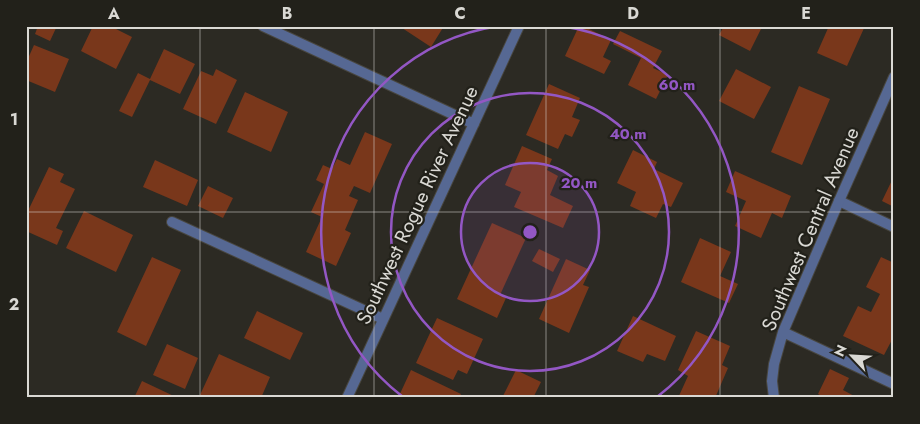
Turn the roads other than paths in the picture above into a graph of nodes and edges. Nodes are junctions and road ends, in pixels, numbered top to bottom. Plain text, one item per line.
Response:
1 (264, 26) edge
2 (519, 26) edge
3 (894, 77) edge
4 (474, 124) junction
5 (839, 201) junction
6 (172, 222) dead end
7 (894, 227) edge
8 (383, 319) junction
9 (783, 332) junction
10 (894, 384) edge
11 (347, 398) edge
12 (774, 398) edge

1 - 4 street
2 - 4 street, Southwest Rogue River Avenue
3 - 5 street, Southwest Central Avenue
4 - 8 street, Southwest Rogue River Avenue
5 - 7 street
5 - 9 street, Southwest Central Avenue
6 - 8 street
8 - 11 street, Southwest Rogue River Avenue
9 - 10 street
9 - 12 street, Southwest Central Avenue

